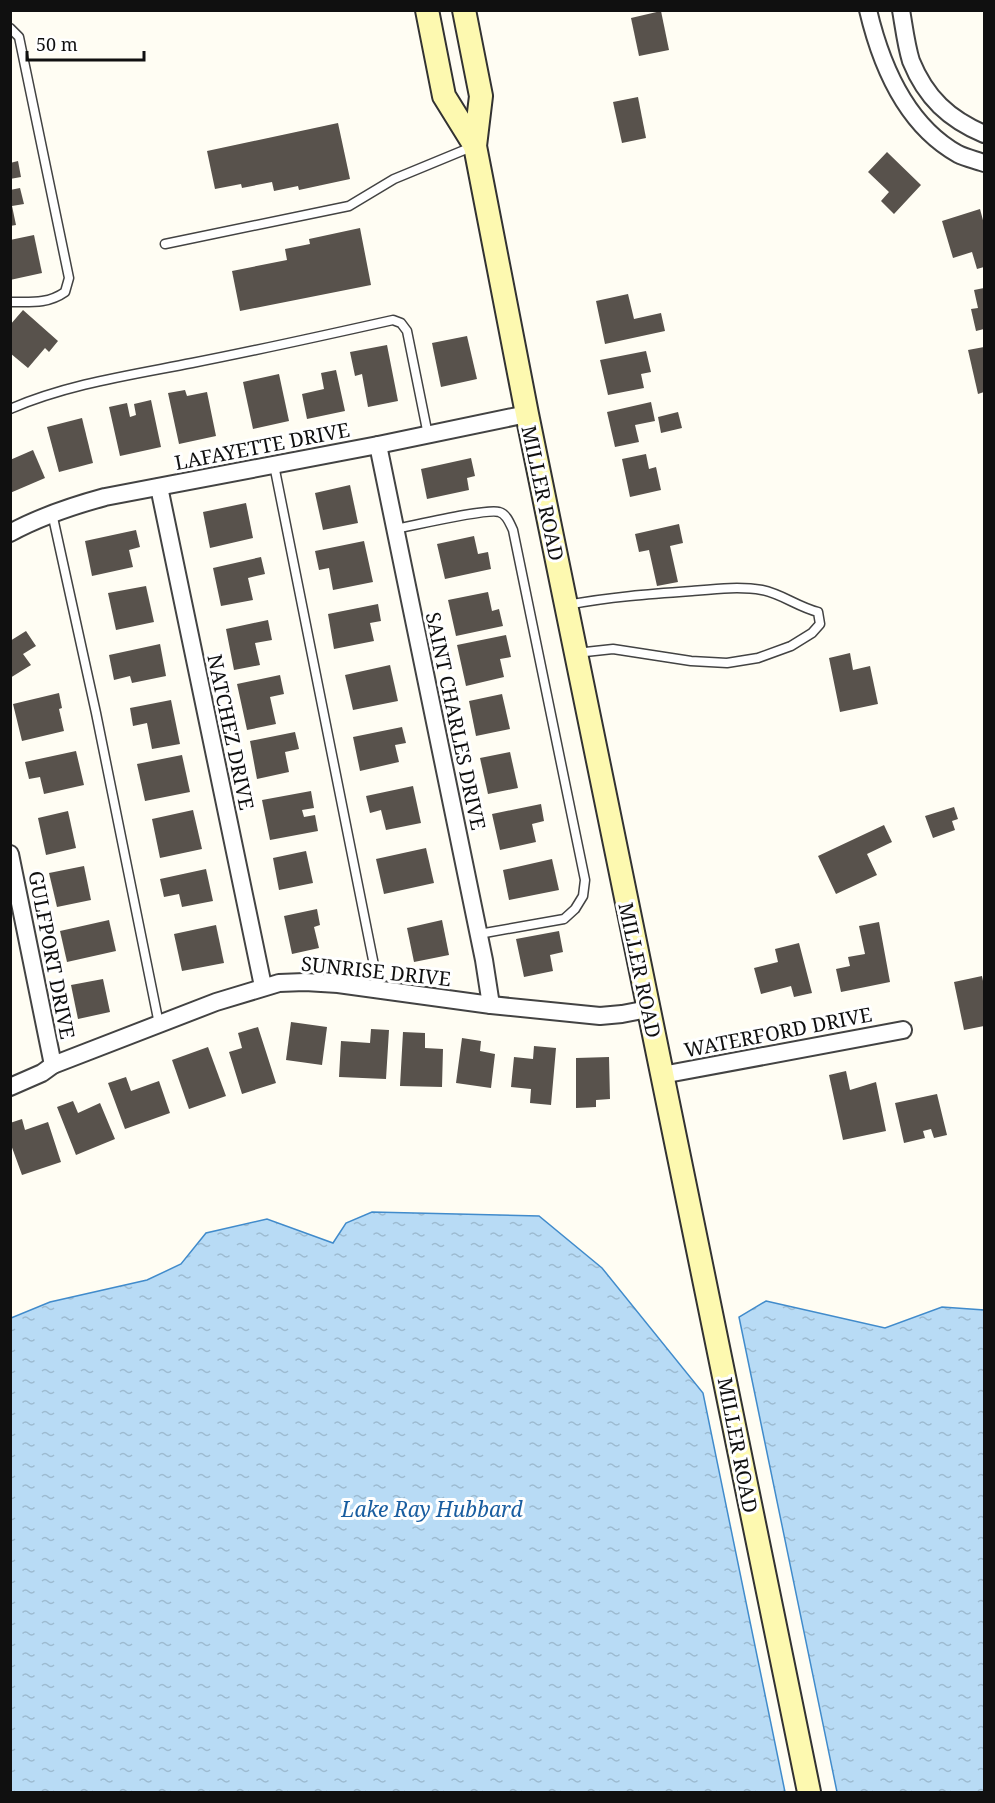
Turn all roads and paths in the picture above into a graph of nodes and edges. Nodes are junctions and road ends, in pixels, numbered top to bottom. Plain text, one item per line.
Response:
1 (427, 10) edge
2 (464, 10) edge
3 (868, 10) edge
4 (901, 10) edge
5 (10, 28) edge
6 (984, 134) edge
7 (475, 146) junction
8 (984, 163) edge
9 (165, 244) dead end
10 (10, 302) edge
11 (10, 409) edge
12 (527, 414) junction
13 (428, 435) junction
14 (378, 445) junction
15 (274, 465) junction
16 (159, 487) junction
17 (52, 513) junction
18 (395, 529) junction
19 (10, 533) edge
20 (566, 605) junction
21 (575, 653) junction
22 (10, 854) edge
23 (479, 934) junction
24 (264, 986) junction
25 (379, 990) junction
26 (491, 1005) junction
27 (648, 1009) junction
28 (159, 1024) junction
29 (903, 1030) dead end
30 (53, 1065) junction
31 (662, 1075) junction
32 (10, 1087) edge
33 (809, 1792) edge

1 - 7 main road, MILLER ROAD
2 - 7 main road, MILLER ROAD
3 - 8 street
4 - 6 street
5 - 10 lane
7 - 9 lane
7 - 12 main road, MILLER ROAD
11 - 13 lane
12 - 13 street, LAFAYETTE DRIVE
12 - 20 main road, MILLER ROAD
13 - 14 street, LAFAYETTE DRIVE
14 - 15 street, LAFAYETTE DRIVE
14 - 18 street, SAINT CHARLES DRIVE
15 - 16 street, LAFAYETTE DRIVE
15 - 25 lane
16 - 17 street, LAFAYETTE DRIVE
16 - 24 street, NATCHEZ DRIVE
17 - 19 street, LAFAYETTE DRIVE
17 - 28 lane
18 - 23 street, SAINT CHARLES DRIVE
18 - 23 lane
20 - 21 main road, MILLER ROAD
20 - 21 lane
21 - 27 main road, MILLER ROAD
22 - 30 street, GULFPORT DRIVE
23 - 26 street, SAINT CHARLES DRIVE
24 - 25 street, SUNRISE DRIVE
24 - 28 street, SUNRISE DRIVE
25 - 26 street, SUNRISE DRIVE
26 - 27 street, SUNRISE DRIVE
27 - 31 main road, MILLER ROAD
28 - 30 street, SUNRISE DRIVE
29 - 31 street, WATERFORD DRIVE
30 - 32 street, SUNRISE DRIVE
31 - 33 main road, MILLER ROAD

